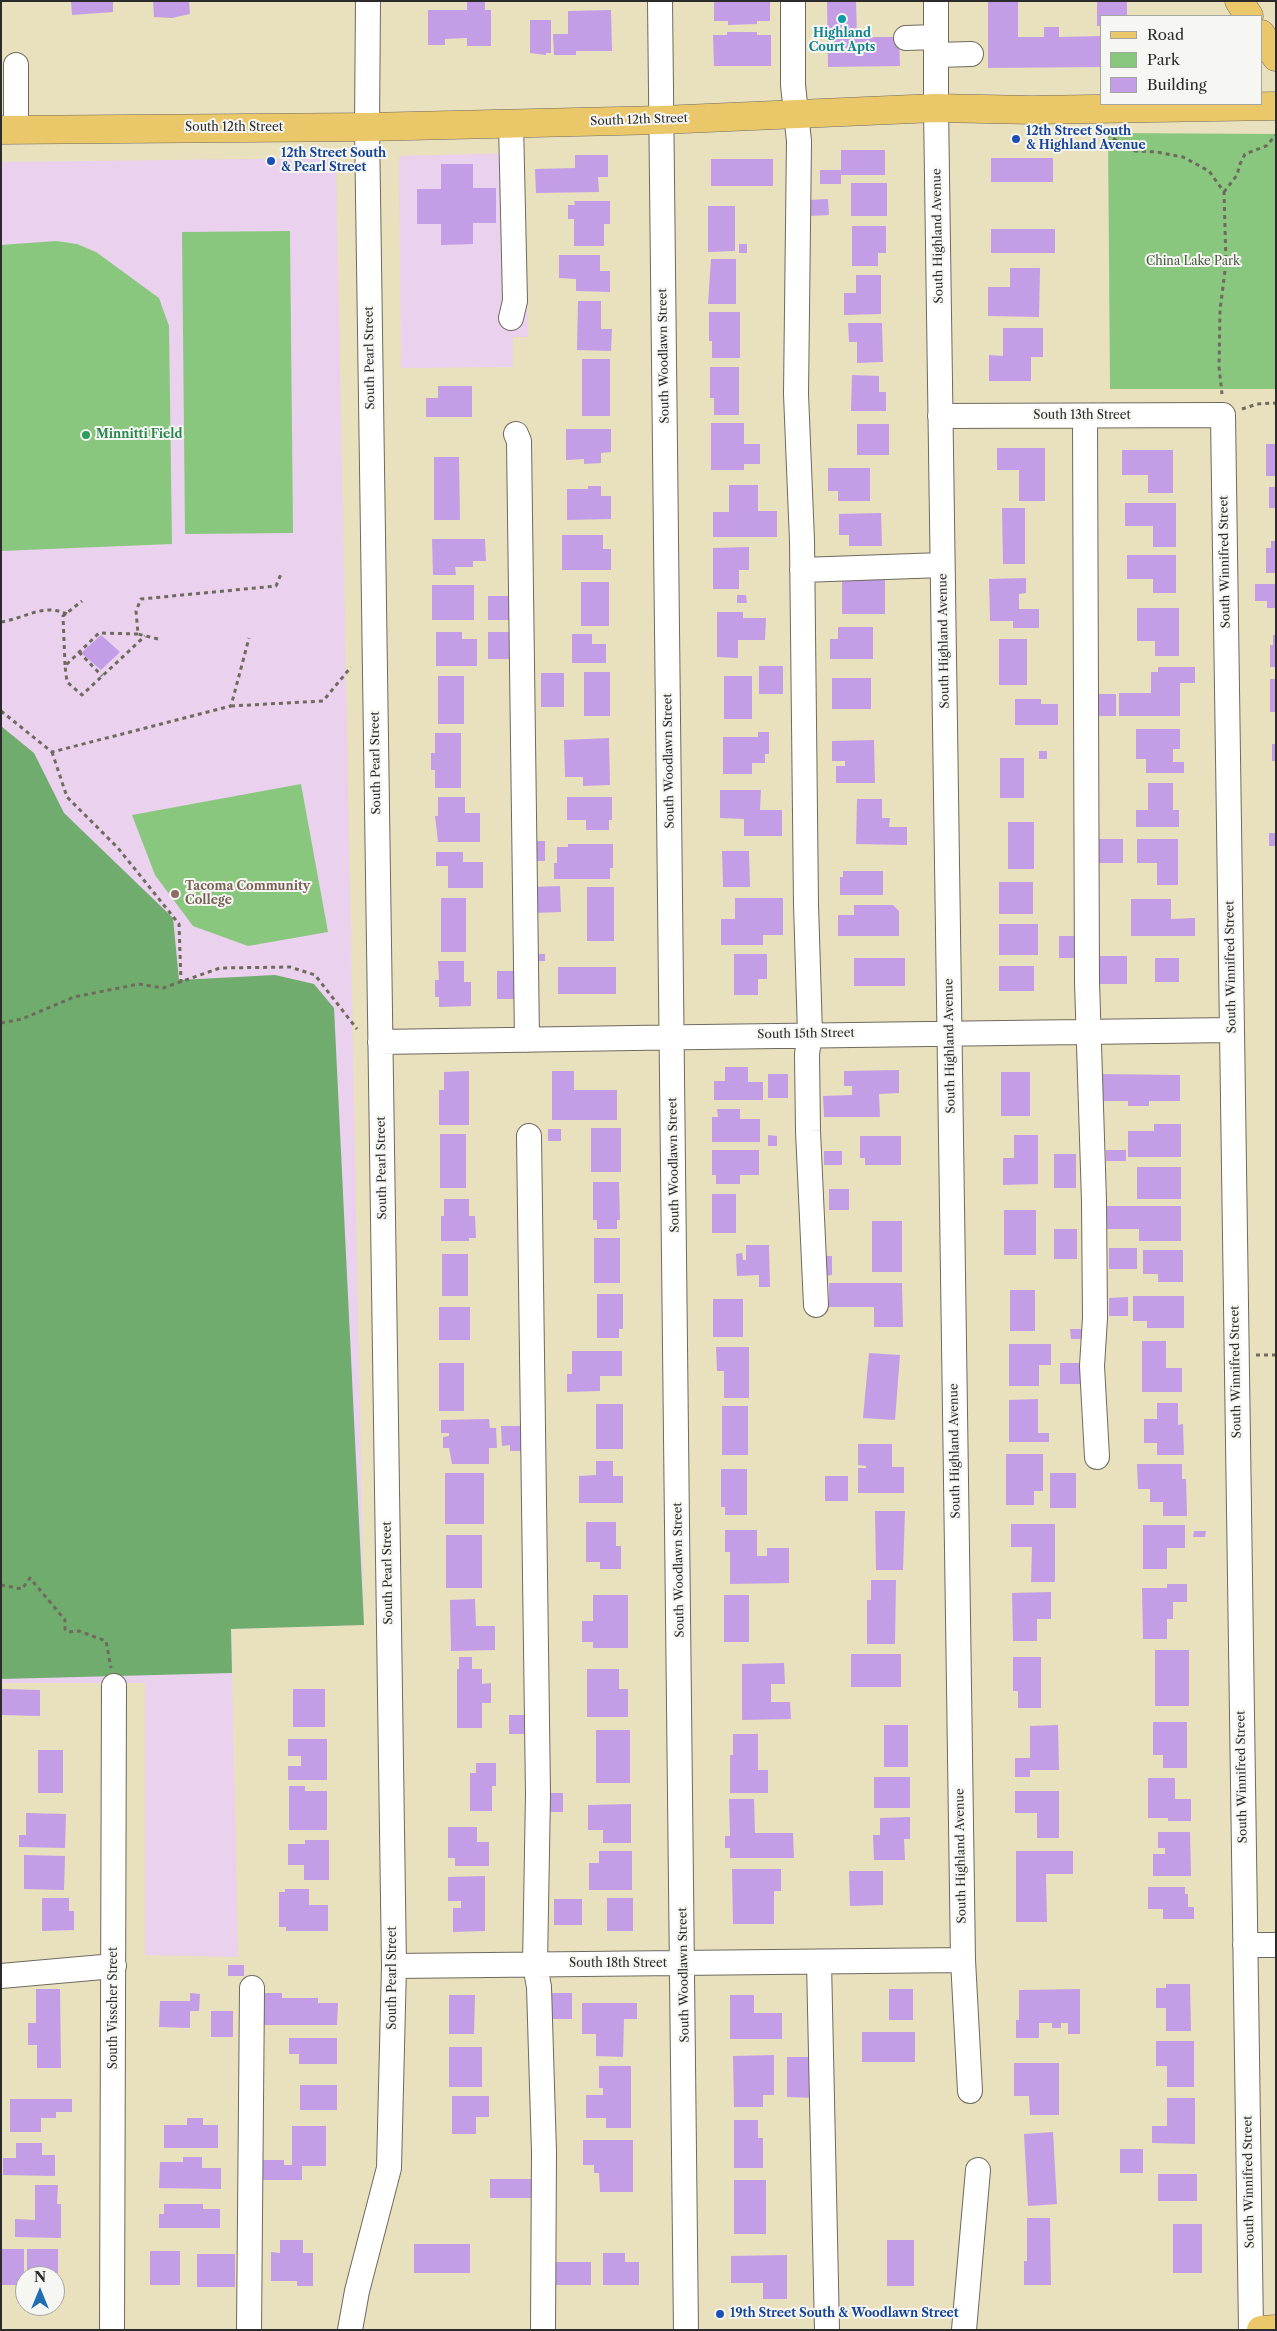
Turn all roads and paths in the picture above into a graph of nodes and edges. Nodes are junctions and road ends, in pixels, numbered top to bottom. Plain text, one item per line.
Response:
1 (368, 1) edge
2 (660, 1) edge
3 (793, 1) edge
4 (936, 1) edge
5 (1262, 36) edge
6 (906, 38) dead end
7 (936, 46) junction
8 (971, 54) dead end
9 (1276, 57) edge
10 (16, 64) dead end
11 (1276, 106) edge
12 (936, 108) junction
13 (796, 114) junction
14 (661, 120) junction
15 (511, 124) junction
16 (367, 127) junction
17 (8, 130) edge
18 (1108, 133) dead end
19 (1276, 135) edge
20 (1224, 192) junction
21 (511, 318) dead end
22 (1276, 402) edge
23 (1224, 415) junction
24 (940, 416) junction
25 (1084, 417) junction
26 (516, 434) dead end
27 (942, 565) junction
28 (802, 570) junction
29 (281, 574) dead end
30 (82, 600) dead end
31 (67, 614) junction
32 (1, 622) edge
33 (138, 634) junction
34 (145, 636) junction
35 (249, 638) dead end
36 (158, 639) dead end
37 (79, 652) junction
38 (65, 666) junction
39 (351, 667) dead end
40 (102, 676) junction
41 (231, 706) junction
42 (1, 711) edge
43 (52, 752) junction
44 (181, 982) junction
45 (1, 1023) edge
46 (357, 1028) dead end
47 (1232, 1030) junction
48 (1089, 1031) junction
49 (949, 1032) junction
50 (810, 1034) junction
51 (672, 1038) junction
52 (527, 1040) junction
53 (380, 1042) junction
54 (529, 1136) dead end
55 (816, 1305) dead end
56 (1098, 1457) dead end
57 (1, 1585) edge
58 (114, 1686) joint
59 (1245, 1945) junction
60 (1276, 1945) edge
61 (963, 1960) junction
62 (819, 1962) junction
63 (684, 1964) junction
64 (535, 1965) junction
65 (114, 1966) junction
66 (394, 1966) junction
67 (1, 1976) edge
68 (252, 1988) dead end
69 (970, 2091) dead end
70 (978, 2170) dead end
71 (112, 2330) edge
72 (249, 2330) edge
73 (350, 2330) edge
74 (543, 2330) edge
75 (686, 2330) edge
76 (827, 2330) edge
77 (964, 2330) edge
78 (1251, 2330) edge
79 (1261, 2330) edge
80 (1276, 2330) edge

1 - 16 street, South Pearl Street
2 - 14 street, South Woodlawn Street
3 - 13 street
4 - 7 street, South Highland Avenue
5 - 9 main road
6 - 7 street
7 - 8 street
7 - 12 street, South Highland Avenue
10 - 17 street
11 - 12 main road, South 12th Street
12 - 13 main road, South 12th Street
12 - 24 street, South Highland Avenue
13 - 14 main road, South 12th Street
13 - 28 street
14 - 15 main road, South 12th Street
14 - 51 street, South Woodlawn Street
15 - 16 main road, South 12th Street
15 - 21 street
16 - 17 main road, South 12th Street
16 - 53 street, South Pearl Street
18 - 20 path
19 - 20 path
20 - 23 path
22 - 23 path
23 - 25 street, South 13th Street
23 - 47 street, South Winnifred Street
24 - 25 street, South 13th Street
24 - 27 street, South Highland Avenue
25 - 48 street
26 - 52 street
27 - 28 street
27 - 49 street, South Highland Avenue
28 - 50 street
29 - 33 path
30 - 31 path
31 - 32 path
31 - 38 path
33 - 34 path
33 - 37 path
34 - 36 path
34 - 40 path
35 - 41 path
37 - 38 path
37 - 40 path
38 - 40 path
39 - 41 path
41 - 43 path
42 - 43 path
43 - 44 path
44 - 45 path
44 - 46 path
47 - 48 street, South 15th Street
47 - 59 street, South Winnifred Street
48 - 49 street, South 15th Street
48 - 56 street
49 - 50 street, South 15th Street
49 - 61 street, South Highland Avenue
50 - 51 street, South 15th Street
50 - 55 street
51 - 52 street, South 15th Street
51 - 63 street, South Woodlawn Street
52 - 53 street, South 15th Street
53 - 66 street, South Pearl Street
54 - 64 street
57 - 58 path
58 - 65 street, South Visscher Street
59 - 60 street
59 - 78 street, South Winnifred Street
61 - 62 street, South 18th Street
61 - 69 street, South Highland Avenue
62 - 63 street, South 18th Street
62 - 76 street
63 - 64 street, South 18th Street
63 - 75 street, South Woodlawn Street
64 - 66 street, South 18th Street
64 - 74 street
65 - 67 street
65 - 71 street, South Visscher Street
66 - 73 street, South Pearl Street
68 - 72 street
70 - 77 street
79 - 80 main road

